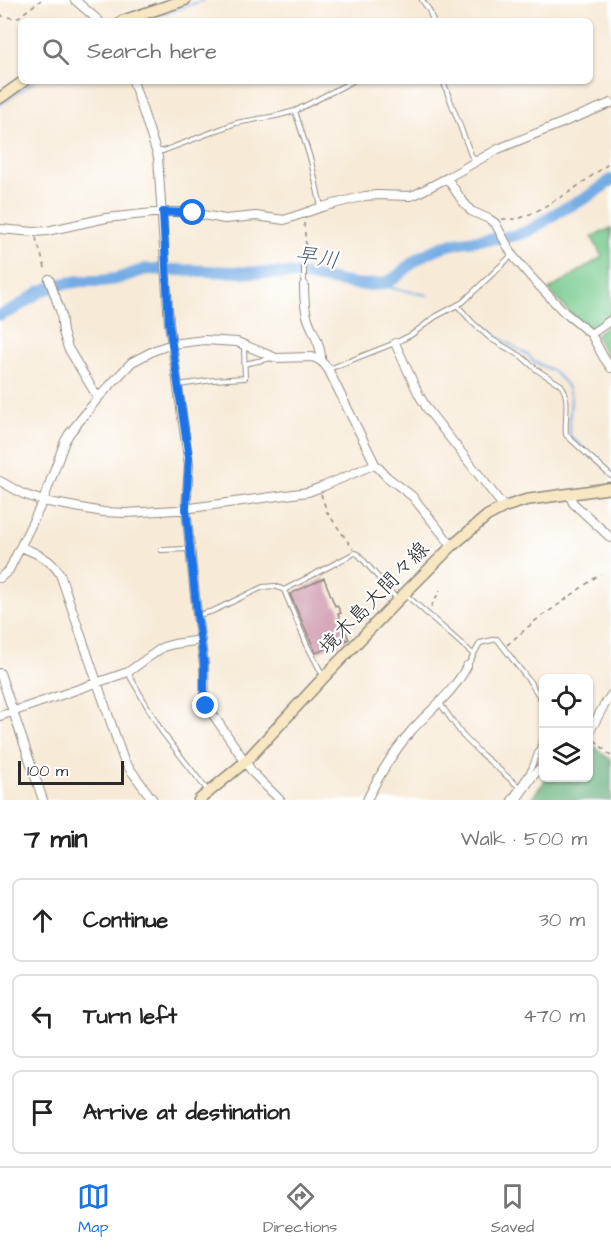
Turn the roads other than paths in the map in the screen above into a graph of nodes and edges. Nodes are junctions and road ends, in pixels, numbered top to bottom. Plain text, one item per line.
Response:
1 (75, 0) edge
2 (185, 0) edge
3 (422, 0) edge
4 (96, 18) edge
5 (131, 18) edge
6 (432, 18) edge
7 (20, 84) edge
8 (134, 84) edge
9 (347, 84) edge
10 (444, 84) edge
11 (0, 98) edge
12 (611, 103) edge
13 (295, 111) junction
14 (157, 151) junction
15 (475, 161) junction
16 (447, 178) junction
17 (322, 207) junction
18 (163, 212) junction
19 (0, 229) edge
20 (513, 256) junction
21 (304, 268) road end
22 (49, 279) road end
23 (304, 285) joint
24 (457, 305) junction
25 (611, 320) edge
26 (591, 334) junction
27 (395, 343) junction
28 (172, 344) junction
29 (245, 344) junction
30 (276, 358) junction
31 (321, 361) junction
32 (244, 364) junction
33 (611, 368) edge
34 (328, 369) junction
35 (178, 385) junction
36 (99, 398) junction
37 (375, 464) junction
38 (611, 476) edge
39 (0, 481) edge
40 (611, 488) edge
41 (569, 494) junction
42 (43, 501) junction
43 (504, 507) junction
44 (186, 509) junction
45 (611, 538) edge
46 (452, 546) junction
47 (21, 547) junction
48 (190, 549) junction
49 (161, 550) dead end
50 (0, 578) edge
51 (284, 590) junction
52 (402, 597) junction
53 (197, 615) junction
54 (201, 640) junction
55 (473, 654) junction
56 (467, 666) joint
57 (128, 672) junction
58 (0, 673) edge
59 (325, 676) junction
60 (97, 683) junction
61 (611, 695) edge
62 (539, 697) edge
63 (439, 702) junction
64 (14, 712) junction
65 (0, 716) edge
66 (592, 728) edge
67 (539, 746) edge
68 (246, 762) junction
69 (539, 769) edge
70 (518, 786) junction
71 (209, 792) junction
72 (43, 800) edge
73 (153, 800) edge
74 (199, 800) edge
75 (280, 800) edge
76 (367, 800) edge
77 (510, 800) edge
78 (516, 800) edge

1 - 4 street
2 - 5 main road
3 - 6 lane
7 - 11 main road
8 - 14 street
9 - 13 lane
10 - 15 lane
12 - 15 street
13 - 14 lane
13 - 17 lane
14 - 18 street
15 - 16 street
16 - 17 street
16 - 20 street
17 - 18 street
18 - 19 street
18 - 28 street
20 - 24 lane
20 - 26 street
21 - 23 lane
22 - 36 street
23 - 31 street
24 - 27 lane
24 - 38 lane
25 - 26 street
26 - 33 street
27 - 34 lane
27 - 43 street
28 - 29 street
28 - 35 street
28 - 36 street
29 - 30 street
29 - 32 lane
30 - 31 street
30 - 32 lane
31 - 34 street
32 - 35 lane
34 - 37 street
35 - 44 street
36 - 42 street
37 - 44 street
37 - 46 street
39 - 42 street
40 - 41 main road, 境木島大間々線
41 - 43 main road, 境木島大間々線
41 - 45 street
42 - 44 street
42 - 47 street
43 - 46 main road, 境木島大間々線
44 - 48 street
46 - 52 main road, 境木島大間々線
47 - 50 street
47 - 60 street
48 - 49 lane
48 - 53 street
51 - 52 lane
51 - 53 lane
51 - 59 lane
52 - 55 lane
52 - 59 main road, 境木島大間々線
53 - 54 street
54 - 57 street
54 - 68 street
55 - 56 lane
55 - 62 lane
56 - 63 street
57 - 60 street
57 - 71 lane
58 - 64 street
59 - 68 main road, 境木島大間々線
60 - 64 street
60 - 73 street
61 - 66 street
63 - 70 lane
63 - 76 street
64 - 65 street
64 - 72 street
67 - 70 lane
68 - 71 main road, 境木島大間々線
68 - 75 street
69 - 78 street
70 - 77 lane
71 - 74 main road, 境木島大間々線

